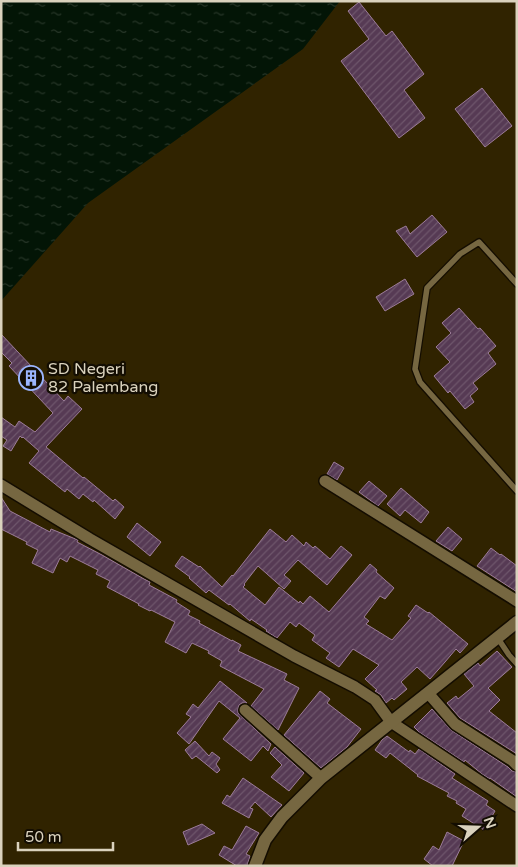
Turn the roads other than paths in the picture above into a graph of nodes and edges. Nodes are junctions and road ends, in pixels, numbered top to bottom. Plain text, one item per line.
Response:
1 (517, 284) edge
2 (325, 481) dead end
3 (1, 485) edge
4 (517, 491) edge
5 (517, 602) edge
6 (517, 622) edge
7 (497, 637) junction
8 (517, 664) edge
9 (428, 693) junction
10 (245, 710) dead end
11 (391, 722) junction
12 (517, 765) edge
13 (321, 778) junction
14 (517, 806) edge
15 (255, 866) edge

1 - 4 lane
2 - 5 street
3 - 11 street
6 - 7 street
7 - 8 lane
7 - 9 street
9 - 11 street
9 - 12 street
10 - 13 street
11 - 13 street
11 - 14 street
13 - 15 street

